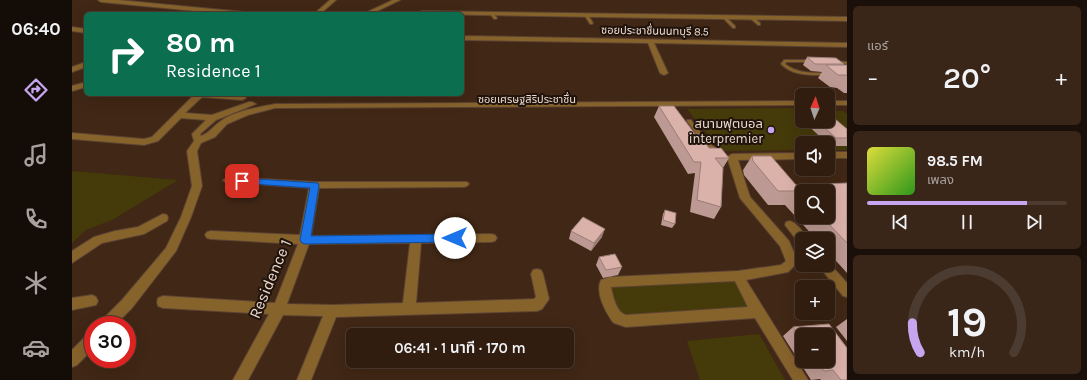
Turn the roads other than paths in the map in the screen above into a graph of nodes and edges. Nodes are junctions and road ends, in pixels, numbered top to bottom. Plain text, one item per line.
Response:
1 (102, 0) edge
2 (333, 0) edge
3 (397, 0) edge
4 (224, 12) edge
5 (319, 12) edge
6 (370, 12) edge
7 (464, 15) edge
8 (587, 16) junction
9 (725, 18) junction
10 (752, 18) junction
11 (847, 19) edge
12 (591, 23) dead end
13 (759, 24) dead end
14 (734, 27) dead end
15 (72, 29) edge
16 (84, 31) edge
17 (464, 38) edge
18 (650, 41) junction
19 (847, 45) edge
20 (817, 61) edge
21 (832, 62) edge
22 (847, 62) edge
23 (84, 65) edge
24 (72, 70) edge
25 (664, 73) dead end
26 (835, 74) edge
27 (84, 85) edge
28 (72, 89) edge
29 (198, 96) edge
30 (221, 96) edge
31 (835, 96) edge
32 (847, 96) edge
33 (795, 97) edge
34 (242, 98) dead end
35 (795, 103) edge
36 (835, 103) edge
37 (847, 103) edge
38 (179, 115) junction
39 (213, 118) junction
40 (689, 121) dead end
41 (72, 136) edge
42 (198, 142) junction
43 (847, 155) edge
44 (795, 156) edge
45 (835, 156) edge
46 (728, 158) junction
47 (228, 180) dead end
48 (464, 184) dead end
49 (315, 185) junction
50 (164, 218) dead end
51 (790, 225) dead end
52 (796, 232) edge
53 (211, 235) dead end
54 (416, 238) junction
55 (491, 238) dead end
56 (305, 240) junction
57 (72, 258) edge
58 (830, 272) edge
59 (537, 274) dead end
60 (738, 276) junction
61 (847, 292) edge
62 (92, 301) dead end
63 (164, 302) dead end
64 (72, 304) edge
65 (409, 308) junction
66 (279, 309) junction
67 (332, 310) junction
68 (758, 312) junction
69 (115, 316) edge
70 (84, 348) edge
71 (72, 360) edge
72 (240, 380) edge
73 (304, 380) edge
74 (801, 380) edge

1 - 4 street
2 - 5 street
3 - 6 street
7 - 8 street
8 - 9 street
8 - 12 lane
9 - 10 street
9 - 14 lane
10 - 11 street
10 - 13 lane
15 - 16 street
17 - 18 street, ซอยประชาชื่นนนทบุรี 8.5
18 - 19 street, ซอยประชาชื่นนนทบุรี 8.5
18 - 25 street
20 - 26 lane
21 - 22 lane
23 - 24 street
27 - 28 street
29 - 38 street
30 - 34 street
31 - 32 street
33 - 39 street, ซอยเศรษฐสิริประชาชื่น
35 - 42 street, ซอยเศรษฐสิริประชาชื่น
36 - 37 street
38 - 39 street
38 - 41 street
39 - 42 street, ซอยเศรษฐสิริประชาชื่น
40 - 46 lane
42 - 69 street, ซอยเศรษฐสิริประชาชื่น
43 - 45 street
44 - 46 street
46 - 60 street
47 - 49 street
48 - 49 street
49 - 56 street, Residence 1
50 - 57 street
51 - 52 street
53 - 56 street
54 - 55 street
54 - 56 street
54 - 65 street
56 - 66 street, Residence 1
58 - 61 street
59 - 65 street
60 - 68 street
60 - 68 street
62 - 64 street
63 - 66 street
65 - 67 street
66 - 67 street
66 - 72 street, Residence 1
67 - 73 street
68 - 74 street
70 - 71 street

